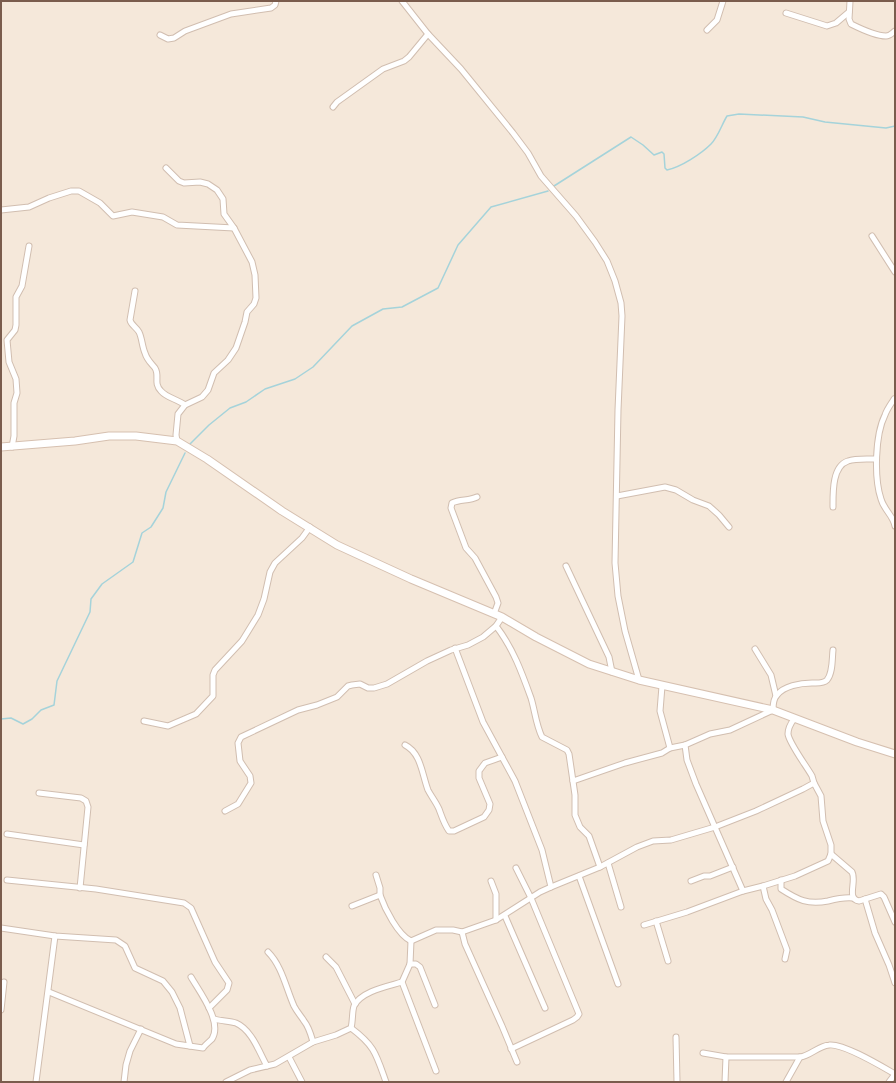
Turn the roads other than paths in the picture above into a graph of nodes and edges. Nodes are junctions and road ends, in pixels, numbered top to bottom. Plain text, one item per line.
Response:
1 (276, 1) edge
2 (402, 1) edge
3 (724, 1) edge
4 (850, 1) edge
5 (849, 12) junction
6 (786, 13) dead end
7 (707, 30) dead end
8 (895, 31) edge
9 (428, 34) junction
10 (160, 35) dead end
11 (333, 107) dead end
12 (166, 168) dead end
13 (1, 210) edge
14 (234, 228) junction
15 (872, 236) dead end
16 (29, 246) dead end
17 (895, 272) edge
18 (135, 291) dead end
19 (894, 399) dead end
20 (185, 405) junction
21 (177, 442) junction
22 (1, 447) edge
23 (12, 447) junction
24 (876, 459) junction
25 (617, 496) junction
26 (477, 497) dead end
27 (833, 507) dead end
28 (895, 526) edge
29 (310, 527) junction
30 (729, 527) dead end
31 (566, 566) dead end
32 (494, 614) junction
33 (502, 617) junction
34 (496, 626) junction
35 (455, 648) junction
36 (755, 649) dead end
37 (833, 650) dead end
38 (612, 672) junction
39 (639, 680) junction
40 (662, 686) junction
41 (776, 696) junction
42 (773, 710) junction
43 (794, 719) junction
44 (144, 721) dead end
45 (405, 745) dead end
46 (685, 745) junction
47 (670, 748) junction
48 (895, 754) edge
49 (502, 757) junction
50 (573, 781) junction
51 (814, 783) junction
52 (39, 793) dead end
53 (225, 811) dead end
54 (715, 827) junction
55 (7, 834) dead end
56 (84, 845) junction
57 (832, 854) junction
58 (608, 863) junction
59 (600, 867) junction
60 (733, 867) junction
61 (516, 868) dead end
62 (376, 874) dead end
63 (579, 876) junction
64 (7, 880) dead end
65 (781, 880) junction
66 (691, 881) dead end
67 (491, 882) dead end
68 (763, 886) junction
69 (551, 887) junction
70 (80, 888) junction
71 (743, 891) junction
72 (380, 896) junction
73 (531, 898) junction
74 (853, 898) junction
75 (865, 899) junction
76 (352, 906) dead end
77 (621, 907) dead end
78 (505, 916) junction
79 (496, 920) junction
80 (656, 922) junction
81 (895, 922) edge
82 (644, 926) dead end
83 (1, 928) edge
84 (462, 932) junction
85 (55, 936) junction
86 (411, 941) junction
87 (268, 952) dead end
88 (326, 957) dead end
89 (785, 959) dead end
90 (668, 961) dead end
91 (895, 962) edge
92 (410, 964) junction
93 (889, 965) junction
94 (191, 977) dead end
95 (4, 982) dead end
96 (402, 982) junction
97 (895, 983) edge
98 (618, 984) dead end
99 (48, 992) junction
100 (355, 1004) junction
101 (435, 1005) dead end
102 (209, 1008) junction
103 (545, 1008) dead end
104 (1, 1010) edge
105 (214, 1019) junction
106 (351, 1028) junction
107 (141, 1029) junction
108 (676, 1037) dead end
109 (314, 1042) junction
110 (190, 1046) junction
111 (511, 1049) junction
112 (703, 1053) dead end
113 (726, 1056) junction
114 (289, 1057) junction
115 (800, 1057) junction
116 (517, 1062) dead end
117 (267, 1066) junction
118 (436, 1071) dead end
119 (895, 1074) edge
120 (36, 1082) edge
121 (124, 1082) edge
122 (226, 1082) edge
123 (302, 1082) edge
124 (386, 1082) edge
125 (677, 1082) edge
126 (725, 1082) edge
127 (786, 1082) edge
128 (889, 1082) edge

1 - 10 street
2 - 9 street
3 - 7 street
4 - 5 street
5 - 6 street
5 - 8 street
9 - 11 street
9 - 25 street
12 - 14 street
13 - 14 street
14 - 20 street
15 - 17 street
16 - 23 street
18 - 20 street
19 - 24 street
20 - 21 street
21 - 23 street
21 - 29 street
22 - 23 street
24 - 27 street
24 - 28 street
25 - 30 street
25 - 39 street
26 - 32 street
29 - 32 street
29 - 44 street
31 - 38 street
32 - 33 street
33 - 34 street
33 - 38 street
34 - 35 street
34 - 50 street
35 - 49 street
35 - 53 street
36 - 41 street
37 - 41 street
38 - 39 street
39 - 40 street
40 - 42 street
40 - 47 street
41 - 42 street
42 - 43 street
42 - 46 street
43 - 48 street
43 - 51 street
45 - 49 street
46 - 47 street
46 - 54 street
47 - 50 street
49 - 69 street
50 - 59 street
51 - 54 street
51 - 57 street
52 - 56 street
54 - 58 street
54 - 60 street
55 - 56 street
56 - 70 street
57 - 65 street
57 - 74 street
58 - 59 street
58 - 77 street
59 - 63 street
60 - 66 street
60 - 71 street
61 - 73 street
62 - 72 street
63 - 69 street
63 - 98 street
64 - 70 street
65 - 68 street
65 - 74 street
67 - 79 street
68 - 71 street
68 - 89 street
69 - 73 street
70 - 102 street
71 - 80 street
72 - 76 street
72 - 86 street
73 - 78 street
73 - 111 street
74 - 75 street
75 - 81 street
75 - 93 street
78 - 79 street
78 - 103 street
79 - 84 street
80 - 82 street
80 - 90 street
83 - 85 street
84 - 86 street
84 - 111 street
85 - 99 street
85 - 110 street
86 - 92 street
87 - 109 street
88 - 100 street
91 - 93 street
92 - 96 street
92 - 101 street
93 - 97 street
94 - 102 street
95 - 104 street
96 - 100 street
96 - 118 street
99 - 107 street
99 - 120 street
100 - 106 street
102 - 105 street
105 - 110 street
105 - 117 street
106 - 109 street
106 - 124 street
107 - 110 street
107 - 121 street
108 - 125 street
109 - 114 street
111 - 116 street
112 - 113 street
113 - 115 street
113 - 126 street
114 - 117 street
114 - 123 street
115 - 119 street
115 - 127 street
117 - 122 street
119 - 128 street

